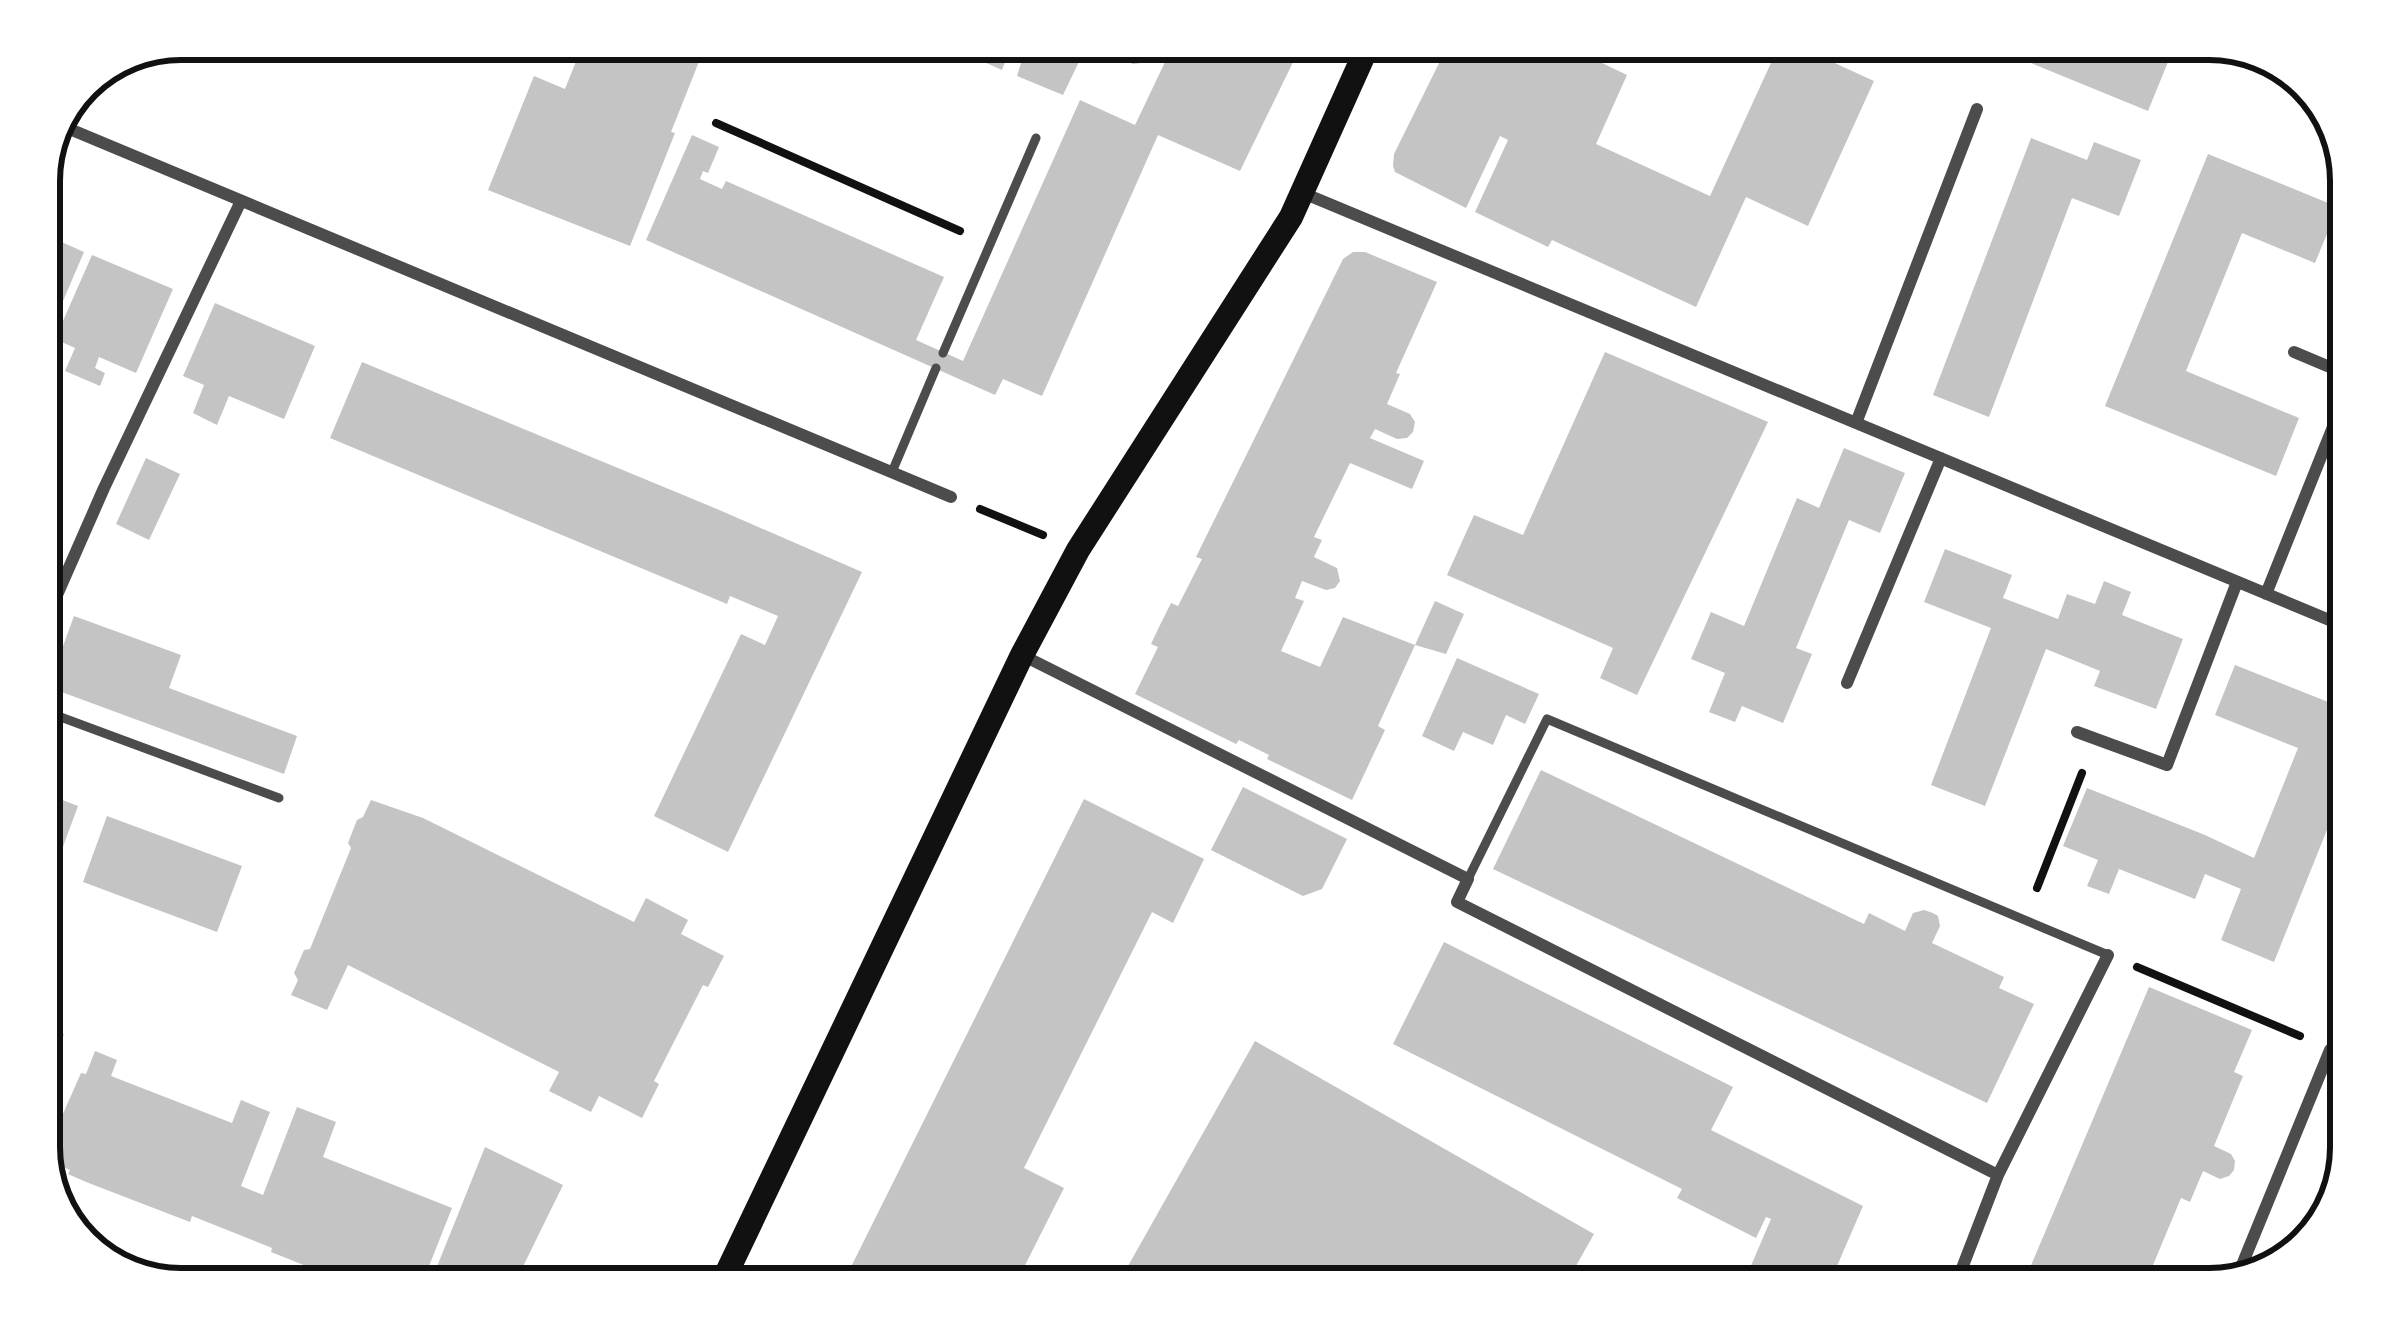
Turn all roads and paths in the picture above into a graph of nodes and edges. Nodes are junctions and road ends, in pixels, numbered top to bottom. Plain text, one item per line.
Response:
1 (1362, 60) edge
2 (1977, 109) dead end
3 (716, 123) dead end
4 (72, 130) edge
5 (1036, 138) dead end
6 (1303, 193) junction
7 (241, 201) junction
8 (989, 244) junction
9 (943, 352) dead end
10 (2294, 352) dead end
11 (937, 368) dead end
12 (2330, 369) edge
13 (1856, 423) junction
14 (2330, 432) edge
15 (1942, 458) junction
16 (892, 472) junction
17 (951, 497) joint
18 (1078, 550) junction
19 (2237, 582) junction
20 (60, 585) edge
21 (2266, 594) junction
22 (2330, 620) edge
23 (1022, 656) junction
24 (1847, 683) dead end
25 (60, 717) edge
26 (2077, 732) dead end
27 (2096, 738) junction
28 (279, 798) dead end
29 (1468, 880) junction
30 (2026, 920) junction
31 (2108, 955) junction
32 (2330, 1050) joint
33 (1998, 1175) junction
34 (2243, 1263) edge
35 (729, 1268) edge
36 (1962, 1268) edge

1 - 6 main road
2 - 13 street
3 - 8 path
4 - 7 street
5 - 8 lane
6 - 13 street
6 - 18 main road
7 - 16 street
7 - 20 street
8 - 9 lane
10 - 12 street
11 - 16 lane
13 - 15 street
14 - 21 street
15 - 19 street
15 - 24 street
16 - 17 street
17 - 18 path
18 - 23 main road
19 - 21 street
19 - 27 street
21 - 22 street
23 - 29 street
23 - 35 main road
25 - 28 lane
26 - 27 street
27 - 30 path
29 - 30 lane
29 - 33 street
30 - 31 lane
31 - 32 path
31 - 33 street
32 - 34 street
33 - 36 street

